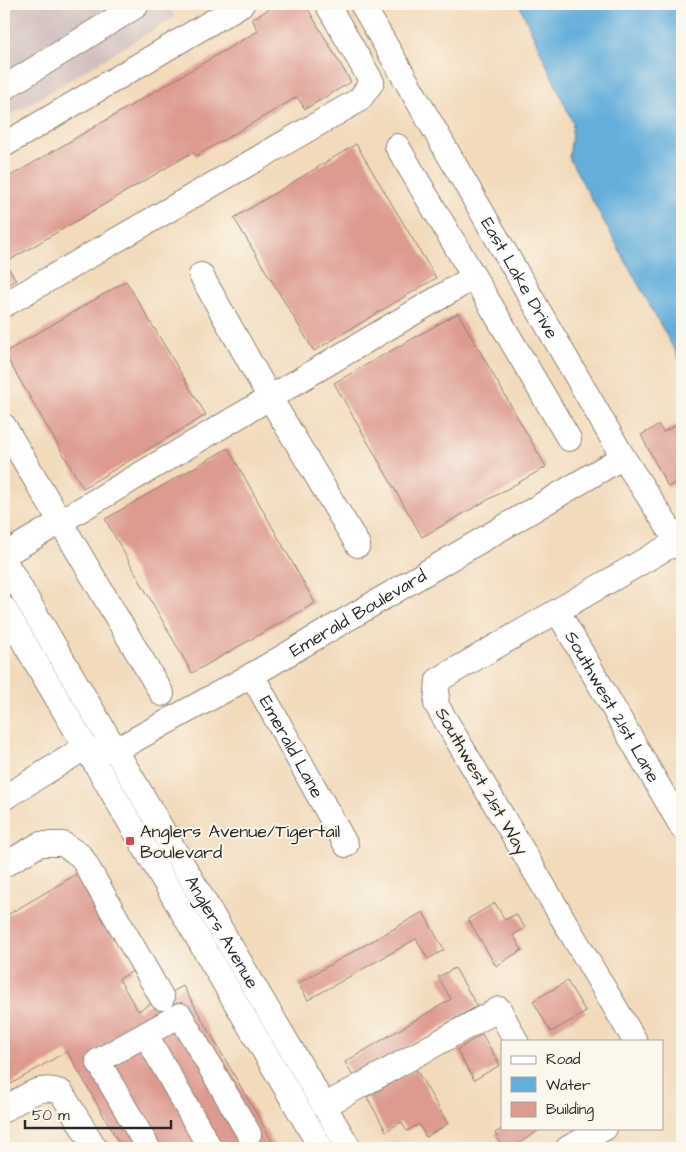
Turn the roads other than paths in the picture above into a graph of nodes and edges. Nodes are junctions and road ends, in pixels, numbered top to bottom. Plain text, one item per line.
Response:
1 (135, 4) edge
2 (242, 4) edge
3 (327, 4) edge
4 (362, 4) edge
5 (4, 88) edge
6 (4, 145) edge
7 (397, 146) dead end
8 (201, 275) dead end
9 (474, 278) junction
10 (4, 305) edge
11 (270, 398) junction
12 (4, 426) edge
13 (569, 439) dead end
14 (623, 456) junction
15 (62, 522) junction
16 (358, 544) dead end
17 (680, 545) edge
18 (4, 555) edge
19 (4, 560) edge
20 (4, 608) edge
21 (558, 612) junction
22 (252, 676) junction
23 (162, 694) dead end
24 (86, 747) junction
25 (116, 750) junction
26 (4, 798) edge
27 (682, 827) edge
28 (346, 845) dead end
29 (4, 865) edge
30 (162, 998) dead end
31 (146, 1034) junction
32 (515, 1040) edge
33 (634, 1040) edge
34 (324, 1106) junction
35 (4, 1110) edge
36 (599, 1130) edge
37 (248, 1140) edge
38 (569, 1141) edge
39 (95, 1148) edge
40 (148, 1148) edge
41 (210, 1148) edge
42 (321, 1148) edge
43 (349, 1148) edge

1 - 5 street
2 - 6 street
3 - 10 street
4 - 14 street, East Lake Drive
7 - 9 street
8 - 11 street
9 - 11 street
9 - 13 street
11 - 15 street
11 - 16 street
12 - 15 street
14 - 17 street, East Lake Drive
14 - 22 street, Emerald Boulevard
15 - 18 street
15 - 23 street
17 - 21 street, Southwest 21st Way
19 - 25 street, Anglers Avenue
20 - 24 street, Anglers Avenue
21 - 27 street, Southwest 21st Lane
21 - 33 street, Southwest 21st Way
22 - 25 street, Emerald Boulevard
22 - 28 street, Emerald Lane
24 - 25 street
24 - 26 street
24 - 42 street, Anglers Avenue
25 - 34 street, Anglers Avenue
29 - 30 street
31 - 37 street
31 - 40 street
31 - 41 street
32 - 34 street
34 - 43 street, Anglers Avenue
35 - 39 street
36 - 38 street

